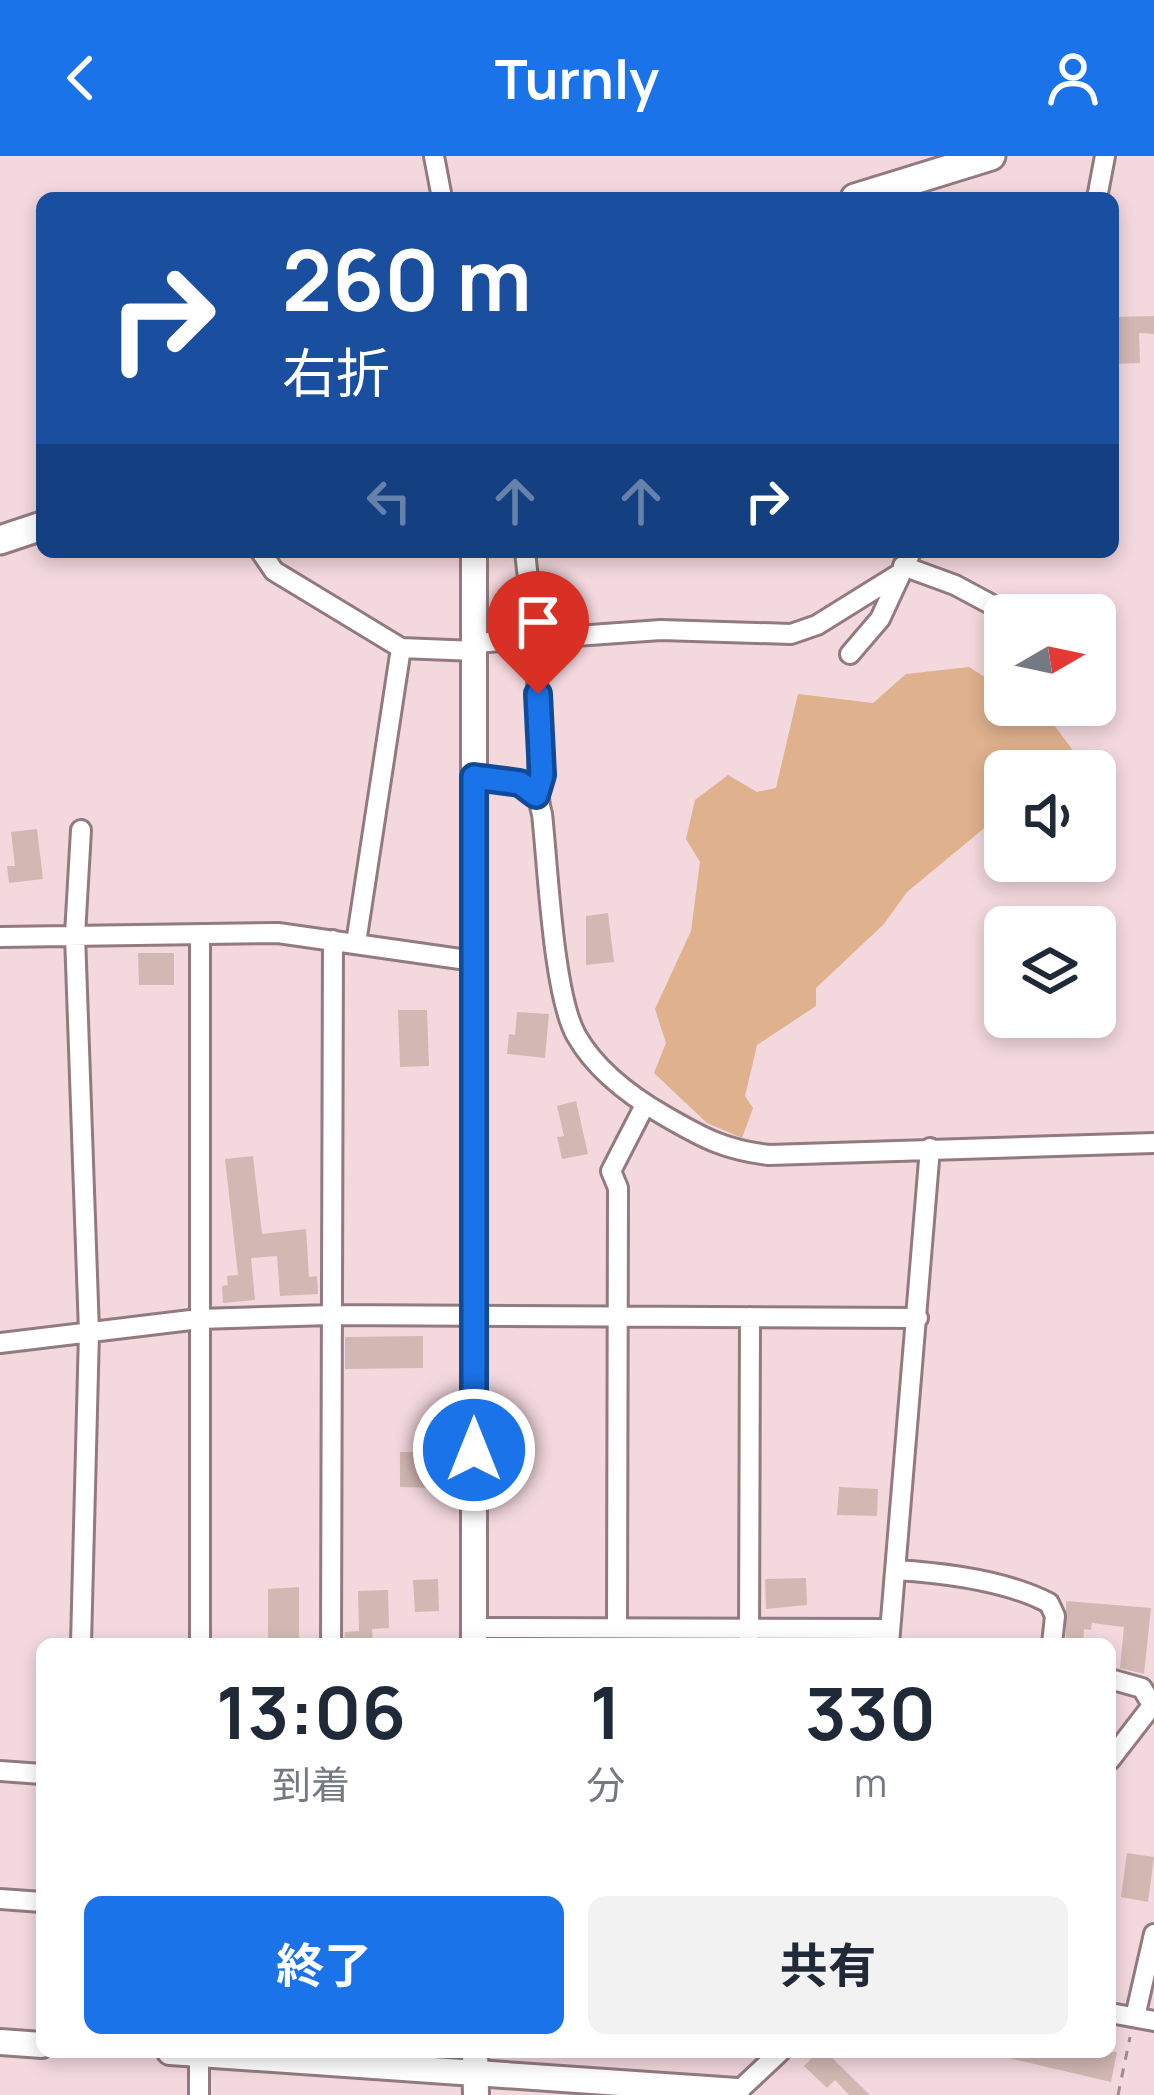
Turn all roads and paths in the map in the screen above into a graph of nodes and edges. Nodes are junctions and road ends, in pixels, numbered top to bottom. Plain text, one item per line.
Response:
1 (434, 156) edge
2 (991, 156) edge
3 (1105, 156) edge
4 (441, 192) edge
5 (874, 192) edge
6 (1098, 192) edge
7 (36, 528) edge
8 (0, 541) edge
9 (265, 558) edge
10 (475, 558) edge
11 (526, 558) edge
12 (905, 564) edge
13 (984, 601) edge
14 (535, 637) junction
15 (475, 647) junction
16 (401, 648) junction
17 (850, 654) dead end
18 (474, 777) junction
19 (536, 795) junction
20 (81, 830) dead end
21 (200, 934) junction
22 (75, 935) junction
23 (0, 937) edge
24 (332, 940) junction
25 (356, 944) junction
26 (474, 961) junction
27 (645, 1105) junction
28 (1154, 1143) edge
29 (930, 1148) junction
30 (331, 1315) junction
31 (474, 1316) junction
32 (616, 1317) junction
33 (750, 1317) junction
34 (918, 1318) junction
35 (200, 1319) junction
36 (89, 1332) junction
37 (0, 1342) edge
38 (896, 1570) junction
39 (617, 1626) junction
40 (749, 1635) edge
41 (474, 1636) edge
42 (889, 1636) edge
43 (81, 1638) edge
44 (200, 1638) edge
45 (331, 1638) edge
46 (1053, 1638) edge
47 (1116, 1680) edge
48 (1153, 1703) edge
49 (1116, 1752) edge
50 (0, 1771) edge
51 (36, 1774) edge
52 (0, 1899) edge
53 (36, 1902) edge
54 (1154, 1934) edge
55 (1144, 2019) edge
56 (0, 2042) edge
57 (36, 2044) edge
58 (199, 2058) edge
59 (268, 2058) edge
60 (774, 2058) edge
61 (475, 2073) edge
62 (736, 2093) edge
63 (199, 2095) edge
64 (1118, 2095) edge

1 - 4 street
2 - 5 main road
3 - 6 street
7 - 8 main road
9 - 16 street
10 - 15 street
11 - 14 street
12 - 13 street
12 - 14 street
12 - 17 street
14 - 15 street
14 - 19 street
15 - 16 street
15 - 18 street
16 - 25 street
18 - 19 street
18 - 26 street
19 - 27 street
20 - 22 street
21 - 22 street
21 - 24 street
21 - 35 street
22 - 23 street
22 - 36 street
24 - 25 street
24 - 30 street
25 - 26 street
26 - 31 street
27 - 29 street
27 - 32 street
28 - 29 street
29 - 34 street
30 - 31 street
30 - 35 street
30 - 45 street
31 - 32 street
31 - 41 street
32 - 33 street
32 - 39 street
33 - 34 street
33 - 40 street
34 - 38 street
35 - 36 street
35 - 44 street
36 - 37 street
36 - 43 street
38 - 42 street
38 - 46 street
39 - 40 street
39 - 41 street
40 - 42 street
47 - 48 street
48 - 49 street
50 - 51 street
52 - 53 street
54 - 55 street
55 - 64 path
56 - 57 street
58 - 63 street
59 - 61 street
60 - 62 street
61 - 62 street

